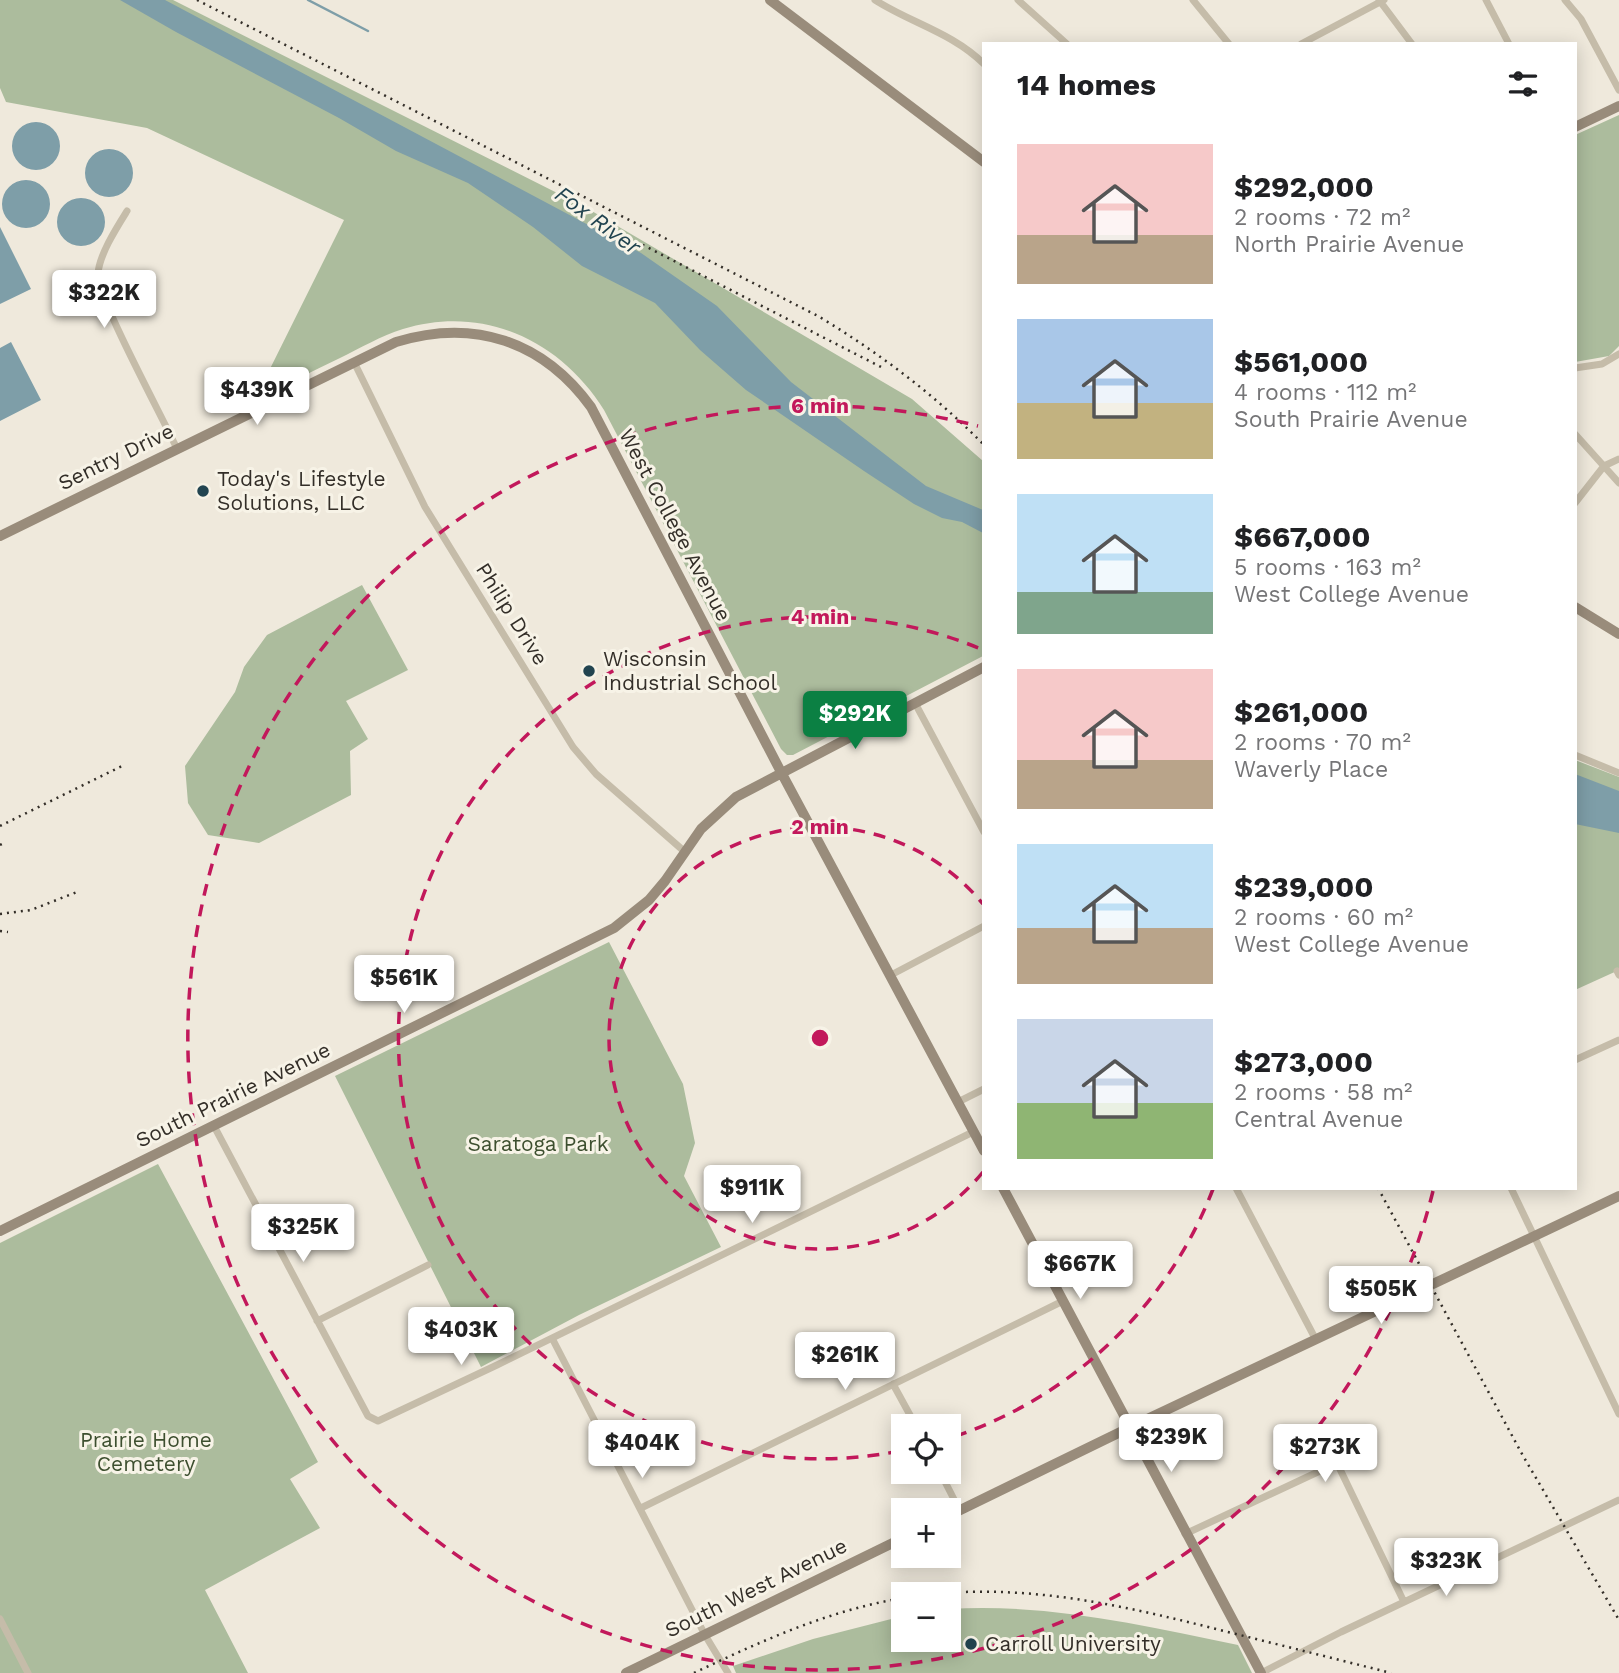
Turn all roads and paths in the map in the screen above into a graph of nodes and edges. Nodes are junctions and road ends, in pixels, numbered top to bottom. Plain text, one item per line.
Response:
1 (770, 0) edge
2 (875, 0) edge
3 (1018, 0) edge
4 (1193, 0) edge
5 (1486, 0) edge
6 (1565, 0) edge
7 (1381, 1) edge
8 (1065, 42) edge
9 (1227, 42) edge
10 (1305, 42) edge
11 (1411, 42) edge
12 (1508, 42) edge
13 (982, 62) edge
14 (1619, 90) edge
15 (1619, 106) edge
16 (1577, 126) edge
17 (982, 160) edge
18 (127, 211) dead end
19 (523, 348) joint
20 (1619, 354) edge
21 (354, 362) junction
22 (1577, 368) edge
23 (1577, 436) edge
24 (177, 449) junction
25 (1619, 459) edge
26 (1604, 466) junction
27 (1619, 483) edge
28 (1577, 500) edge
29 (0, 536) edge
30 (1577, 608) edge
31 (1619, 634) edge
32 (982, 668) edge
33 (915, 703) junction
34 (1577, 756) edge
35 (781, 772) junction
36 (1619, 773) edge
37 (982, 828) edge
38 (685, 852) junction
39 (982, 927) edge
40 (891, 975) junction
41 (1619, 1040) edge
42 (1577, 1059) edge
43 (982, 1090) edge
44 (958, 1102) junction
45 (214, 1126) junction
46 (974, 1132) junction
47 (982, 1147) edge
48 (1004, 1190) edge
49 (1237, 1190) edge
50 (1512, 1190) edge
51 (1619, 1196) edge
52 (0, 1231) edge
53 (1534, 1236) junction
54 (428, 1265) dead end
55 (1063, 1301) junction
56 (317, 1321) junction
57 (552, 1338) junction
58 (1316, 1340) junction
59 (893, 1384) junction
60 (909, 1414) edge
61 (1619, 1414) edge
62 (1129, 1428) junction
63 (1616, 1501) edge
64 (641, 1508) junction
65 (961, 1511) edge
66 (1619, 1511) edge
67 (1185, 1534) junction
68 (891, 1544) edge
69 (1404, 1602) junction
70 (0, 1619) edge
71 (705, 1635) junction
72 (28, 1673) edge
73 (626, 1673) edge
74 (728, 1673) edge
75 (1261, 1673) edge

1 - 17 street
2 - 13 street
3 - 8 street
4 - 9 street
5 - 12 street
6 - 14 street
7 - 10 street
7 - 11 street
15 - 16 street
18 - 24 street
19 - 21 street, Sentry Drive
19 - 35 street, West College Avenue
20 - 22 street
21 - 24 street, Sentry Drive
21 - 38 street, Philip Drive
23 - 26 street
24 - 29 street, Sentry Drive
25 - 26 street
26 - 27 street
26 - 28 street
30 - 31 street
32 - 33 street, South Prairie Avenue
33 - 35 street, South Prairie Avenue
33 - 37 street
34 - 36 street
35 - 38 street, South Prairie Avenue
35 - 40 street, West College Avenue
38 - 45 street, South Prairie Avenue
39 - 40 street
40 - 44 street, West College Avenue
41 - 42 street
43 - 44 street
44 - 46 street, West College Avenue
45 - 52 street, South Prairie Avenue
45 - 56 street
46 - 47 street, West College Avenue
46 - 57 street
48 - 55 street
49 - 58 street
50 - 53 street
51 - 53 street
53 - 58 street
53 - 61 street
54 - 56 street
55 - 59 street
55 - 62 street
56 - 57 street
57 - 64 street
58 - 62 street
59 - 60 street
59 - 64 street
62 - 65 street
62 - 67 street
63 - 66 street
63 - 69 street
64 - 71 street
67 - 69 street
67 - 75 street
68 - 71 street, South West Avenue
69 - 75 street
70 - 72 street
71 - 73 street, South West Avenue
71 - 74 street

